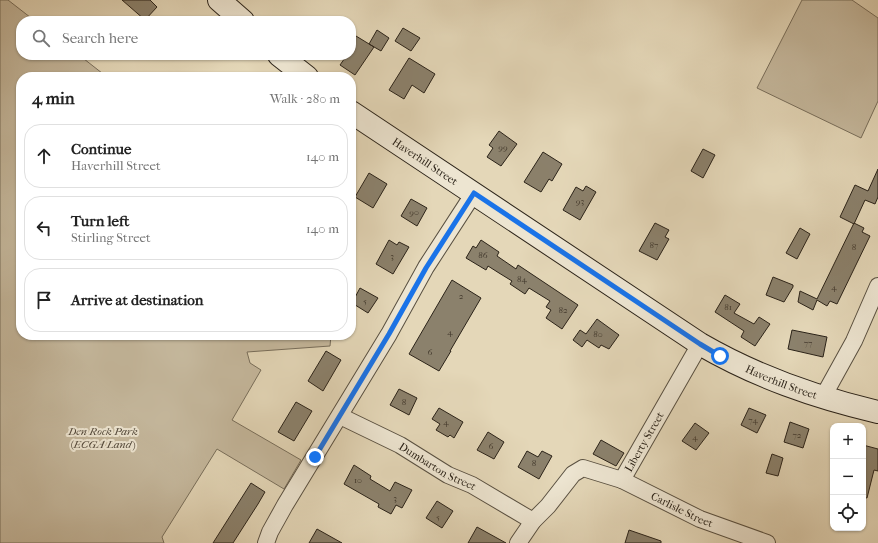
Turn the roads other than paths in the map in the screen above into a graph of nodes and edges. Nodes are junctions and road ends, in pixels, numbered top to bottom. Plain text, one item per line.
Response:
1 (219, 0) edge
2 (237, 16) edge
3 (285, 60) edge
4 (301, 72) edge
5 (356, 115) edge
6 (474, 193) junction
7 (878, 286) edge
8 (700, 344) junction
9 (823, 397) junction
10 (878, 412) edge
11 (340, 416) junction
12 (622, 480) junction
13 (533, 521) junction
14 (266, 543) edge
15 (518, 543) edge
16 (767, 543) edge

1 - 2 main road
3 - 4 main road
5 - 6 main road, Haverhill Street
6 - 8 main road, Haverhill Street
6 - 11 street
7 - 9 street
8 - 9 main road, Haverhill Street
8 - 12 street, Liberty Street
9 - 10 main road, Haverhill Street
11 - 13 street, Dumbarton Street
11 - 14 street
12 - 13 street, Liberty Street
12 - 16 street, Carlisle Street
13 - 15 street, Liberty Street

